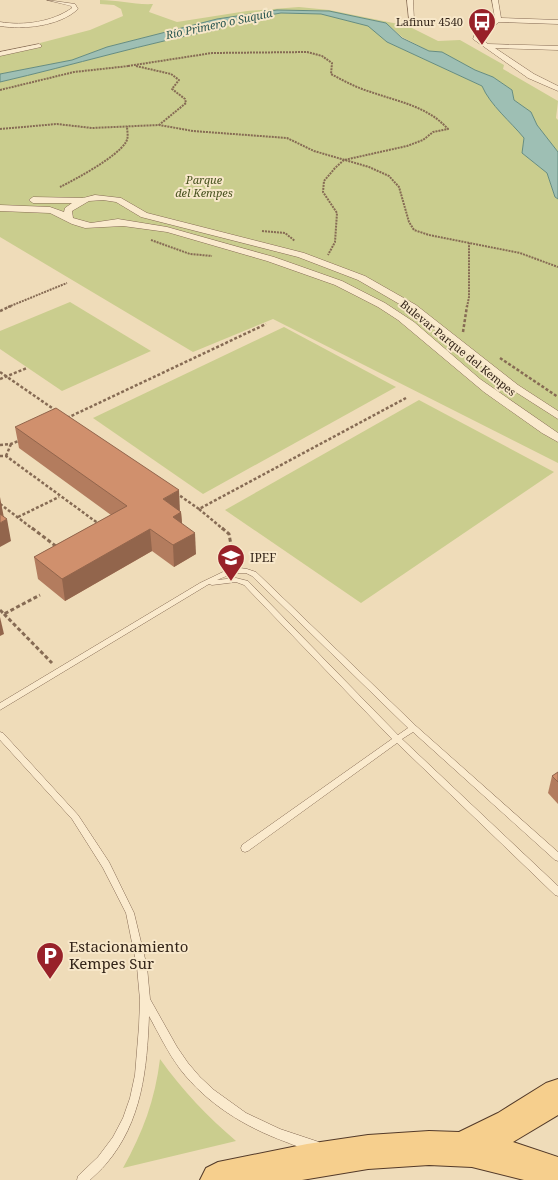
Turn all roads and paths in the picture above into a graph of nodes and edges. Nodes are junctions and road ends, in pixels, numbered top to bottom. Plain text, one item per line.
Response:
1 (50, 0) edge
2 (410, 0) edge
3 (495, 0) edge
4 (412, 19) dead end
5 (498, 20) junction
6 (558, 22) edge
7 (0, 24) edge
8 (39, 46) dead end
9 (487, 46) junction
10 (558, 48) edge
11 (0, 54) edge
12 (128, 66) junction
13 (531, 76) junction
14 (549, 77) dead end
15 (558, 89) edge
16 (0, 90) edge
17 (159, 125) junction
18 (127, 126) junction
19 (0, 129) edge
20 (344, 160) junction
21 (52, 191) dead end
22 (0, 199) edge
23 (85, 200) junction
24 (0, 208) edge
25 (132, 209) junction
26 (69, 218) junction
27 (109, 224) junction
28 (145, 238) dead end
29 (468, 243) junction
30 (219, 257) dead end
31 (327, 258) dead end
32 (558, 267) edge
33 (67, 283) dead end
34 (0, 311) edge
35 (266, 324) dead end
36 (463, 332) dead end
37 (27, 368) dead end
38 (0, 372) edge
39 (5, 376) junction
40 (0, 378) edge
41 (406, 398) dead end
42 (59, 413) edge
43 (558, 416) edge
44 (74, 424) edge
45 (26, 437) edge
46 (558, 438) edge
47 (10, 444) junction
48 (0, 445) edge
49 (0, 456) edge
50 (6, 456) junction
51 (175, 493) edge
52 (60, 497) junction
53 (0, 504) edge
54 (199, 509) junction
55 (18, 517) junction
56 (104, 528) edge
57 (63, 552) edge
58 (235, 569) junction
59 (202, 585) junction
60 (40, 595) dead end
61 (0, 610) edge
62 (4, 614) junction
63 (60, 671) junction
64 (0, 707) edge
65 (413, 728) junction
66 (0, 735) edge
67 (397, 739) junction
68 (245, 848) dead end
69 (558, 857) edge
70 (558, 892) edge
71 (145, 1000) junction
72 (558, 1095) edge
73 (460, 1149) junction
74 (349, 1156) junction
75 (558, 1174) edge
76 (82, 1180) edge
77 (218, 1180) edge

1 - 7 street
2 - 4 street
3 - 5 street
5 - 6 street
5 - 9 street
8 - 11 street
9 - 10 street
9 - 13 street
12 - 16 path
12 - 17 path
12 - 20 path
13 - 14 street
13 - 15 street
17 - 18 path
17 - 20 path
18 - 19 path
18 - 21 path
20 - 29 path
20 - 31 path
22 - 23 street
23 - 25 street, Bulevar Parque del Kempes
23 - 26 street
24 - 26 street
25 - 27 street
25 - 43 street, Bulevar Parque del Kempes
26 - 27 street, Bulevar Parque del Kempes
27 - 46 street, Bulevar Parque del Kempes
28 - 30 path
29 - 32 path
29 - 36 path
33 - 34 path
35 - 44 path
37 - 39 path
38 - 39 path
39 - 40 path
39 - 42 path
41 - 54 path
45 - 47 path
47 - 48 path
47 - 50 path
49 - 50 path
50 - 52 path
51 - 54 path
52 - 55 path
52 - 56 path
53 - 55 path
54 - 58 path
55 - 57 path
58 - 59 lane
58 - 65 lane
59 - 63 lane
59 - 67 lane
60 - 62 path
61 - 62 path
62 - 63 path
63 - 64 lane
65 - 67 lane
65 - 69 lane
66 - 71 lane
67 - 68 lane
67 - 70 lane
71 - 74 lane
71 - 76 lane
72 - 73 main road
73 - 74 main road
73 - 75 main road
74 - 77 main road

